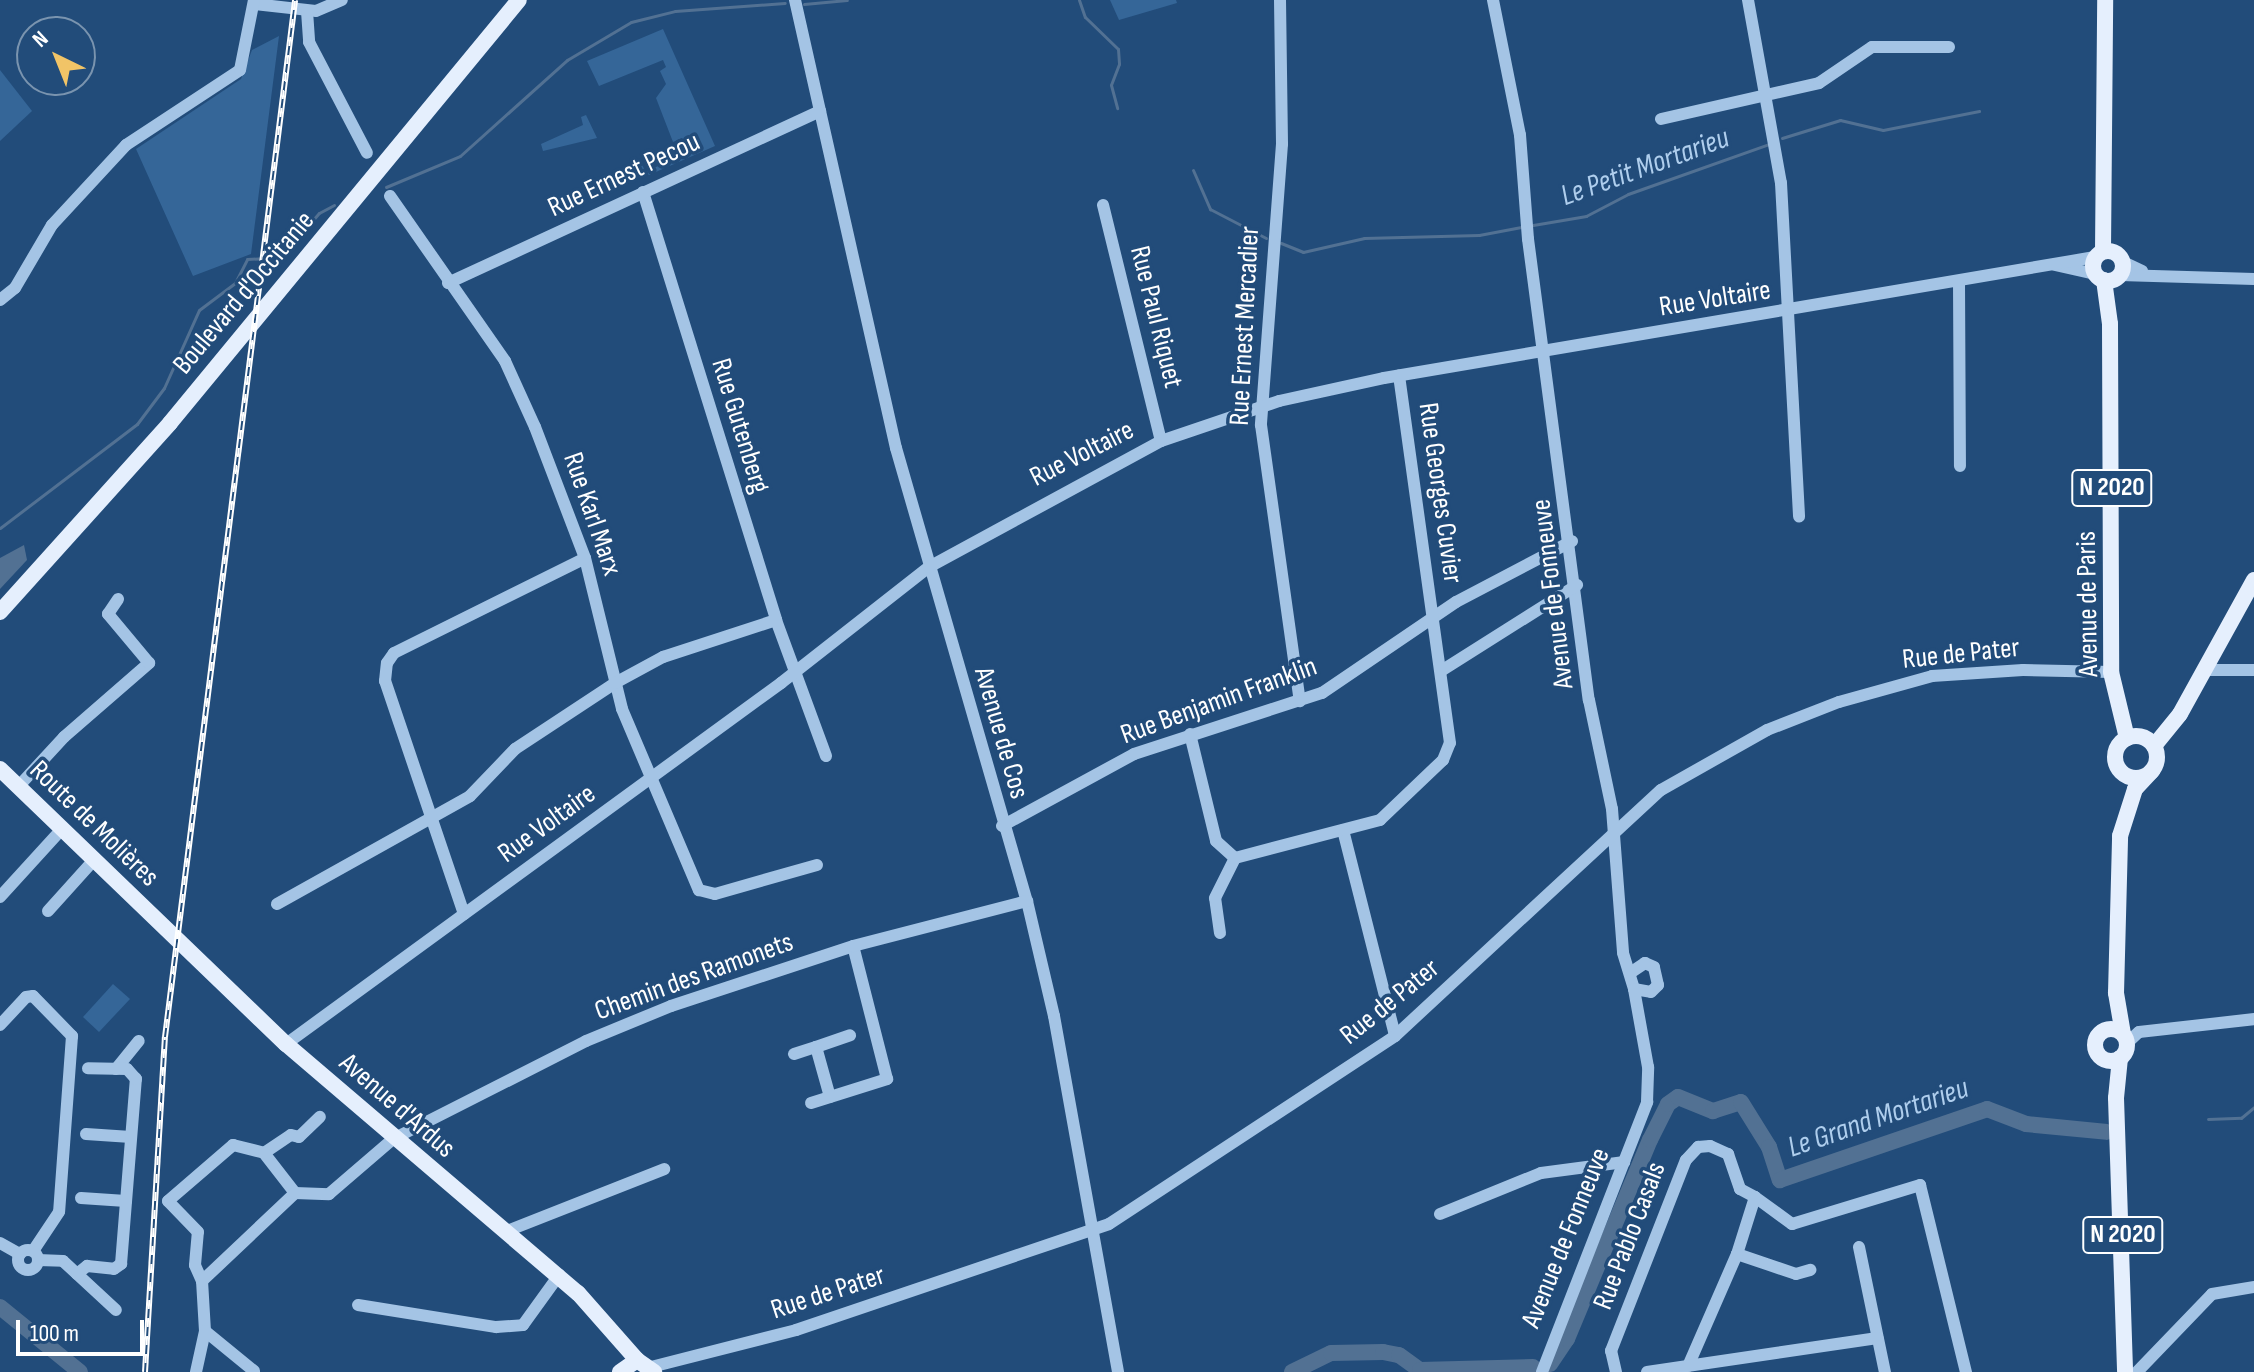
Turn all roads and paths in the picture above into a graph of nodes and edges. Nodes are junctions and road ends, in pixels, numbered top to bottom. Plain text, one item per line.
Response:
1 (342, 0) edge
2 (519, 0) edge
3 (795, 0) edge
4 (1280, 0) edge
5 (1493, 0) edge
6 (1748, 0) edge
7 (2105, 0) edge
8 (254, 2) edge
9 (307, 11) junction
10 (1949, 47) dead end
11 (1767, 95) junction
12 (820, 111) junction
13 (1661, 119) dead end
14 (367, 153) dead end
15 (643, 192) junction
16 (390, 196) dead end
17 (1103, 205) dead end
18 (2108, 266) junction
19 (2254, 279) edge
20 (448, 283) junction
21 (1959, 283) junction
22 (0, 300) edge
23 (1784, 312) junction
24 (1545, 352) junction
25 (1399, 376) junction
26 (1260, 408) junction
27 (1161, 441) junction
28 (1960, 466) dead end
29 (1799, 517) dead end
30 (1572, 541) junction
31 (585, 558) junction
32 (929, 567) junction
33 (2254, 580) edge
34 (1577, 585) junction
35 (118, 599) dead end
36 (0, 612) edge
37 (1434, 616) junction
38 (776, 620) junction
39 (2203, 670) junction
40 (2254, 670) edge
41 (1441, 671) junction
42 (795, 672) junction
43 (2111, 672) junction
44 (615, 683) junction
45 (1300, 701) junction
46 (1190, 734) junction
47 (2127, 738) junction
48 (2154, 746) junction
49 (826, 756) dead end
50 (0, 769) edge
51 (2152, 771) junction
52 (2121, 773) junction
53 (652, 778) junction
54 (18, 787) junction
55 (434, 818) junction
56 (2124, 818) junction
57 (1002, 826) junction
58 (61, 830) junction
59 (1343, 830) junction
60 (1614, 830) junction
61 (1235, 858) junction
62 (94, 860) junction
63 (817, 865) dead end
64 (0, 897) edge
65 (1027, 901) junction
66 (277, 904) dead end
67 (48, 911) dead end
68 (464, 914) junction
69 (152, 917) joint
70 (1220, 933) dead end
71 (1622, 943) junction
72 (853, 946) junction
73 (1645, 963) junction
74 (1630, 973) junction
75 (1634, 989) junction
76 (1651, 992) junction
77 (2254, 1019) edge
78 (0, 1025) edge
79 (1640, 1030) junction
80 (850, 1035) dead end
81 (1395, 1036) junction
82 (139, 1041) dead end
83 (286, 1044) junction
84 (2117, 1045) junction
85 (816, 1047) junction
86 (794, 1054) dead end
87 (88, 1068) dead end
88 (116, 1069) junction
89 (830, 1097) junction
90 (811, 1103) dead end
91 (320, 1117) dead end
92 (86, 1134) dead end
93 (131, 1137) junction
94 (393, 1139) junction
95 (264, 1153) junction
96 (1624, 1162) junction
97 (664, 1169) dead end
98 (295, 1193) junction
99 (1755, 1197) junction
100 (81, 1198) dead end
101 (126, 1201) junction
102 (1440, 1214) dead end
103 (1095, 1228) junction
104 (507, 1231) junction
105 (0, 1243) edge
106 (1859, 1247) dead end
107 (1737, 1254) junction
108 (36, 1256) junction
109 (1810, 1270) dead end
110 (77, 1274) junction
111 (559, 1275) junction
112 (202, 1281) junction
113 (2254, 1287) edge
114 (358, 1305) dead end
115 (116, 1310) dead end
116 (205, 1331) junction
117 (1878, 1338) junction
118 (1688, 1366) junction
119 (645, 1368) edge
120 (254, 1371) edge
121 (196, 1372) edge
122 (1118, 1372) edge
123 (1542, 1372) edge
124 (1616, 1372) edge
125 (1647, 1372) edge
126 (1885, 1372) edge
127 (1966, 1372) edge
128 (2125, 1372) edge
129 (2137, 1372) edge

1 - 9 street
2 - 36 main road, Boulevard d'Occitanie
3 - 12 street, Avenue de Cos
4 - 26 street, Rue Ernest Mercadier
5 - 24 street, Avenue de Fonneuve
6 - 11 street
7 - 18 main road, Avenue de Paris / N 2020
8 - 9 street
8 - 22 street
9 - 14 street
10 - 11 street
11 - 13 street
11 - 23 street
12 - 15 street, Rue Ernest Pecou
12 - 32 street, Avenue de Cos
15 - 20 street, Rue Ernest Pecou
15 - 38 street, Rue Gutenberg
16 - 20 street, Rue Karl Marx
17 - 27 street, Rue Paul Riquet
18 - 19 street, Rue Voltaire
18 - 21 street, Rue Voltaire
18 - 43 main road, Avenue de Paris / N 2020
20 - 31 street, Rue Karl Marx
21 - 23 street, Rue Voltaire
21 - 28 street
23 - 24 street, Rue Voltaire
23 - 29 street
24 - 25 street, Rue Voltaire
24 - 30 street, Avenue de Fonneuve
25 - 26 street, Rue Voltaire
25 - 37 street, Rue Georges Cuvier
26 - 27 street, Rue Voltaire
26 - 45 street, Rue Ernest Mercadier
27 - 32 street, Rue Voltaire
30 - 34 street, Avenue de Fonneuve
30 - 37 street, Rue Benjamin Franklin
31 - 44 street, Rue Karl Marx
31 - 55 street
32 - 42 street, Rue Voltaire
32 - 57 street, Avenue de Cos
33 - 39 main road
34 - 41 street
34 - 60 street, Avenue de Fonneuve
35 - 54 street
37 - 41 street, Rue Georges Cuvier
37 - 45 street, Rue Benjamin Franklin
38 - 42 street, Rue Gutenberg
38 - 44 street
39 - 40 street
39 - 48 main road
41 - 59 street, Rue Georges Cuvier
42 - 49 street, Rue Gutenberg
42 - 53 street, Rue Voltaire
43 - 47 main road, Avenue de Paris / N 2020
43 - 60 street, Rue de Pater
44 - 53 street, Rue Karl Marx
44 - 55 street
45 - 46 street, Rue Benjamin Franklin
46 - 57 street, Rue Benjamin Franklin
46 - 61 street
47 - 48 main road
47 - 52 main road
48 - 51 main road
50 - 54 main road, Route de Molières
51 - 52 main road
51 - 56 main road, N 2020
52 - 56 main road, N 2020
53 - 63 street, Rue Karl Marx
53 - 68 street, Rue Voltaire
54 - 58 main road, Route de Molières
55 - 66 street
55 - 68 street
56 - 84 main road, N 2020
57 - 65 street, Avenue de Cos
58 - 62 main road, Route de Molières
58 - 64 street
59 - 61 street, Rue Georges Cuvier
59 - 81 street
60 - 71 street, Avenue de Fonneuve
60 - 81 street, Rue de Pater
61 - 70 street
62 - 67 street
62 - 69 main road, Route de Molières
65 - 72 street, Chemin des Ramonets
65 - 103 street, Avenue de Cos
68 - 83 street, Rue Voltaire
69 - 83 main road, Avenue d'Ardus
71 - 73 street
71 - 74 street, Avenue de Fonneuve
72 - 89 street
72 - 94 street, Chemin des Ramonets
73 - 74 street
73 - 76 street, Avenue de Fonneuve
74 - 75 street, Avenue de Fonneuve
75 - 76 street
75 - 79 street, Avenue de Fonneuve
76 - 79 street, Avenue de Fonneuve
77 - 84 street
78 - 108 street
79 - 96 street, Avenue de Fonneuve
80 - 85 street
81 - 103 street, Rue de Pater
82 - 88 street
83 - 94 main road, Avenue d'Ardus
84 - 128 main road, N 2020
85 - 86 street
85 - 89 street
87 - 88 street
88 - 93 street
89 - 90 street
91 - 95 street
92 - 93 street
93 - 101 street
94 - 98 street, Chemin des Ramonets
94 - 104 main road, Avenue d'Ardus
95 - 98 street
95 - 112 street
96 - 102 street
96 - 123 street, Avenue de Fonneuve
97 - 104 street
98 - 112 street
99 - 107 street
99 - 124 street, Rue Pablo Casals
99 - 127 street
100 - 101 street
101 - 110 street
103 - 119 street, Rue de Pater
103 - 122 street, Avenue de Cos
104 - 111 main road, Avenue d'Ardus
105 - 108 street
106 - 117 street
107 - 109 street
107 - 118 street
108 - 110 street
110 - 115 street
111 - 114 street
111 - 119 main road, Avenue d'Ardus
112 - 116 street
113 - 129 street
116 - 120 street
116 - 121 street
117 - 118 street
117 - 126 street
118 - 125 street

